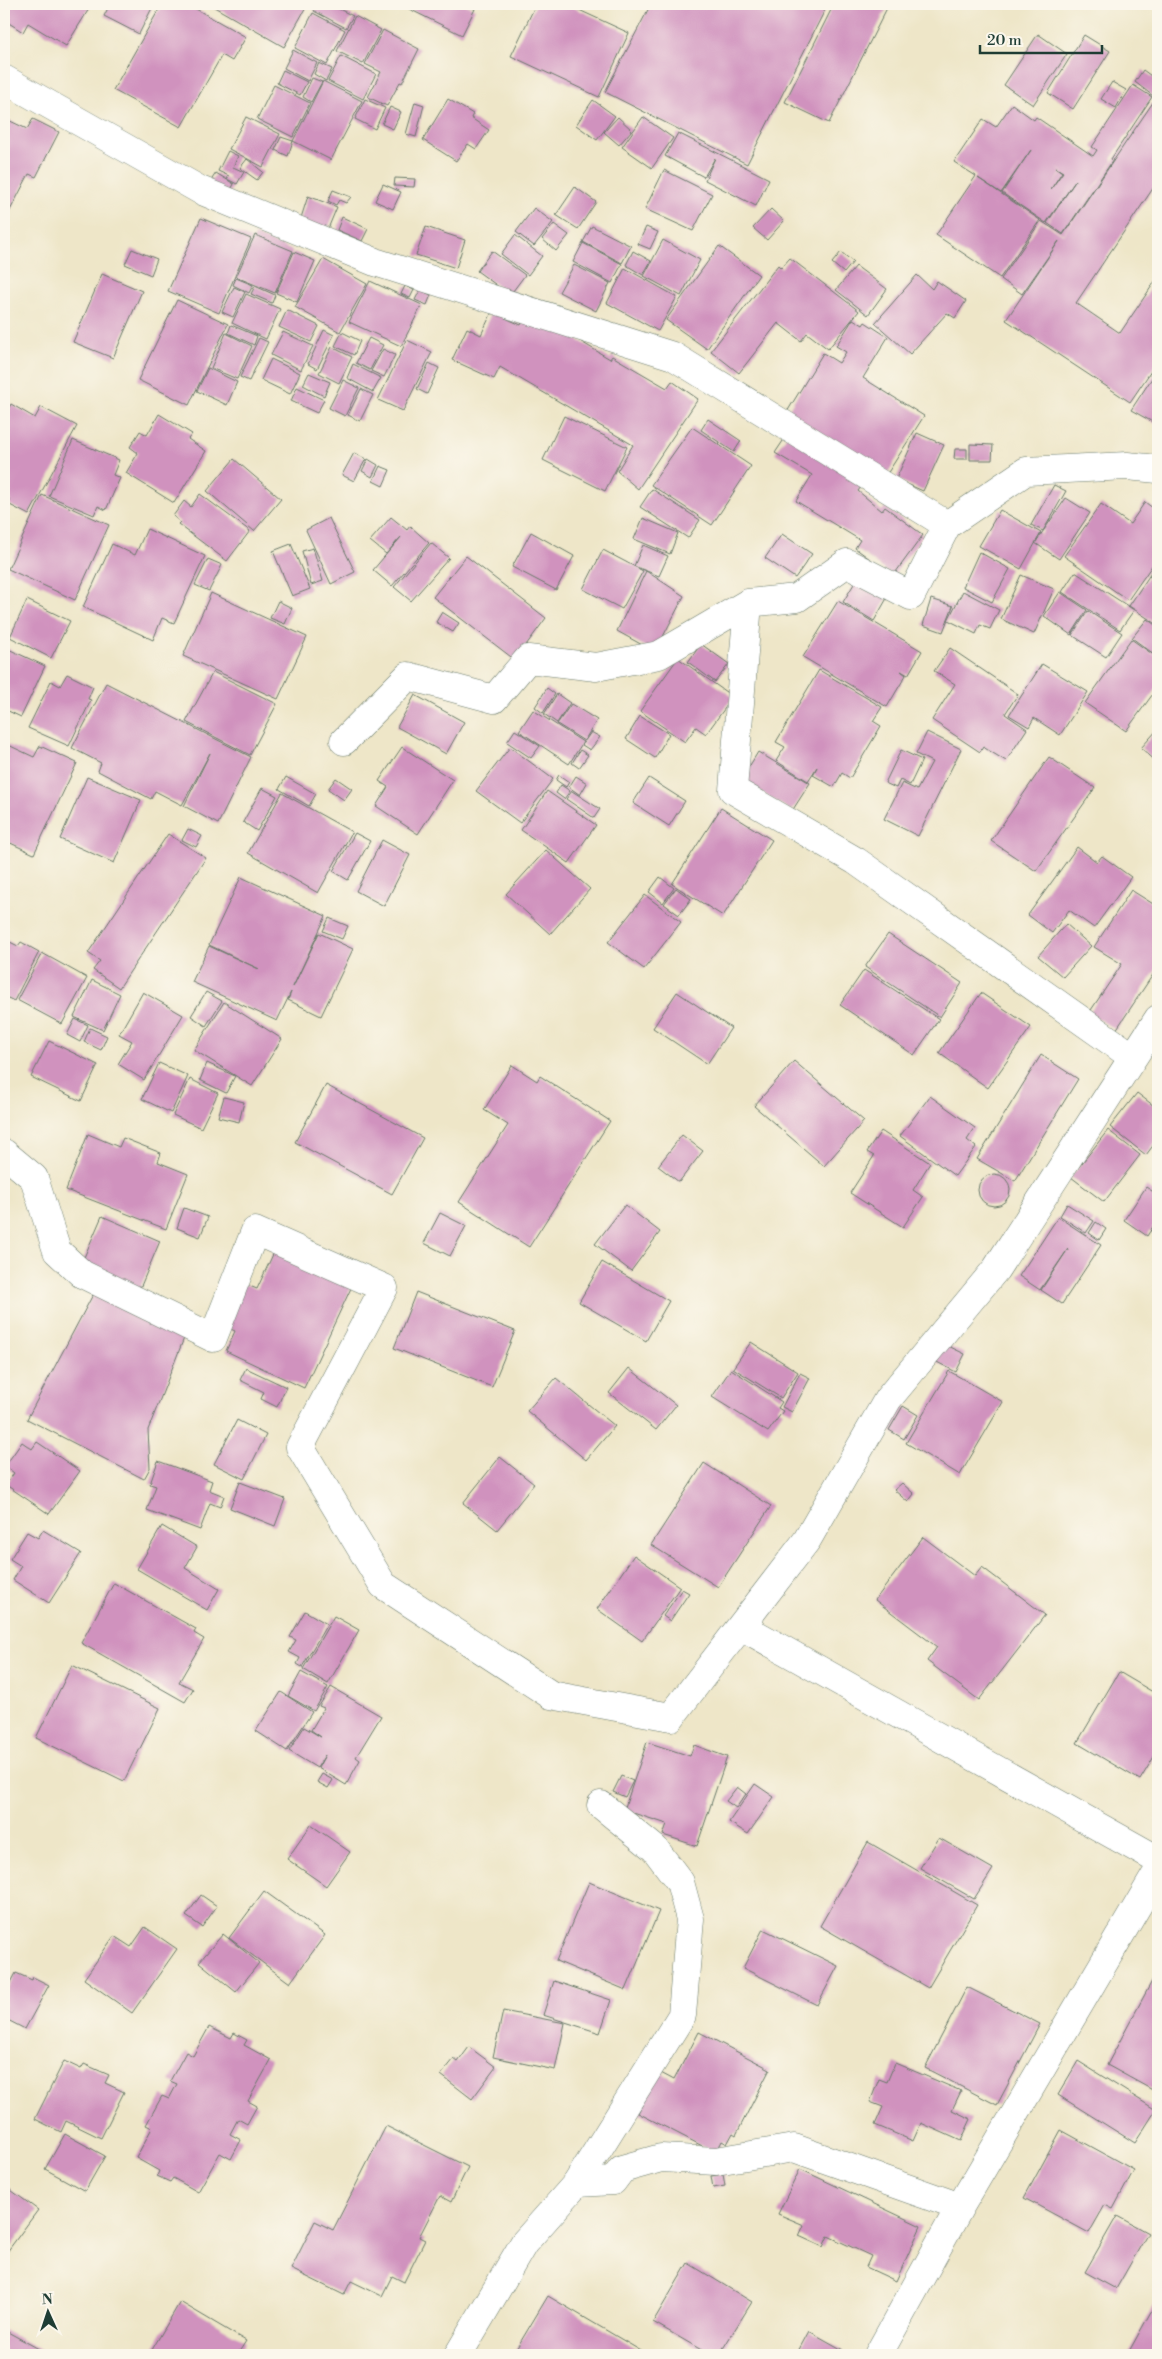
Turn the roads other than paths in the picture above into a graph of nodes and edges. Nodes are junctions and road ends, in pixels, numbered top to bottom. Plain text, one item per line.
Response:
1 (4, 79) edge
2 (1158, 469) edge
3 (947, 525) junction
4 (748, 603) junction
5 (344, 741) dead end
6 (1158, 1020) edge
7 (1133, 1058) junction
8 (4, 1153) edge
9 (741, 1626) junction
10 (601, 1805) dead end
11 (1158, 1860) edge
12 (1158, 1870) edge
13 (577, 2183) junction
14 (960, 2207) junction
15 (886, 2353) edge
16 (458, 2355) edge

1 - 3 street
2 - 3 street
3 - 4 street
4 - 5 street
4 - 7 street
6 - 7 street
7 - 9 street
8 - 9 street
9 - 11 street
10 - 13 street
12 - 14 street
13 - 14 street
13 - 16 street
14 - 15 street

